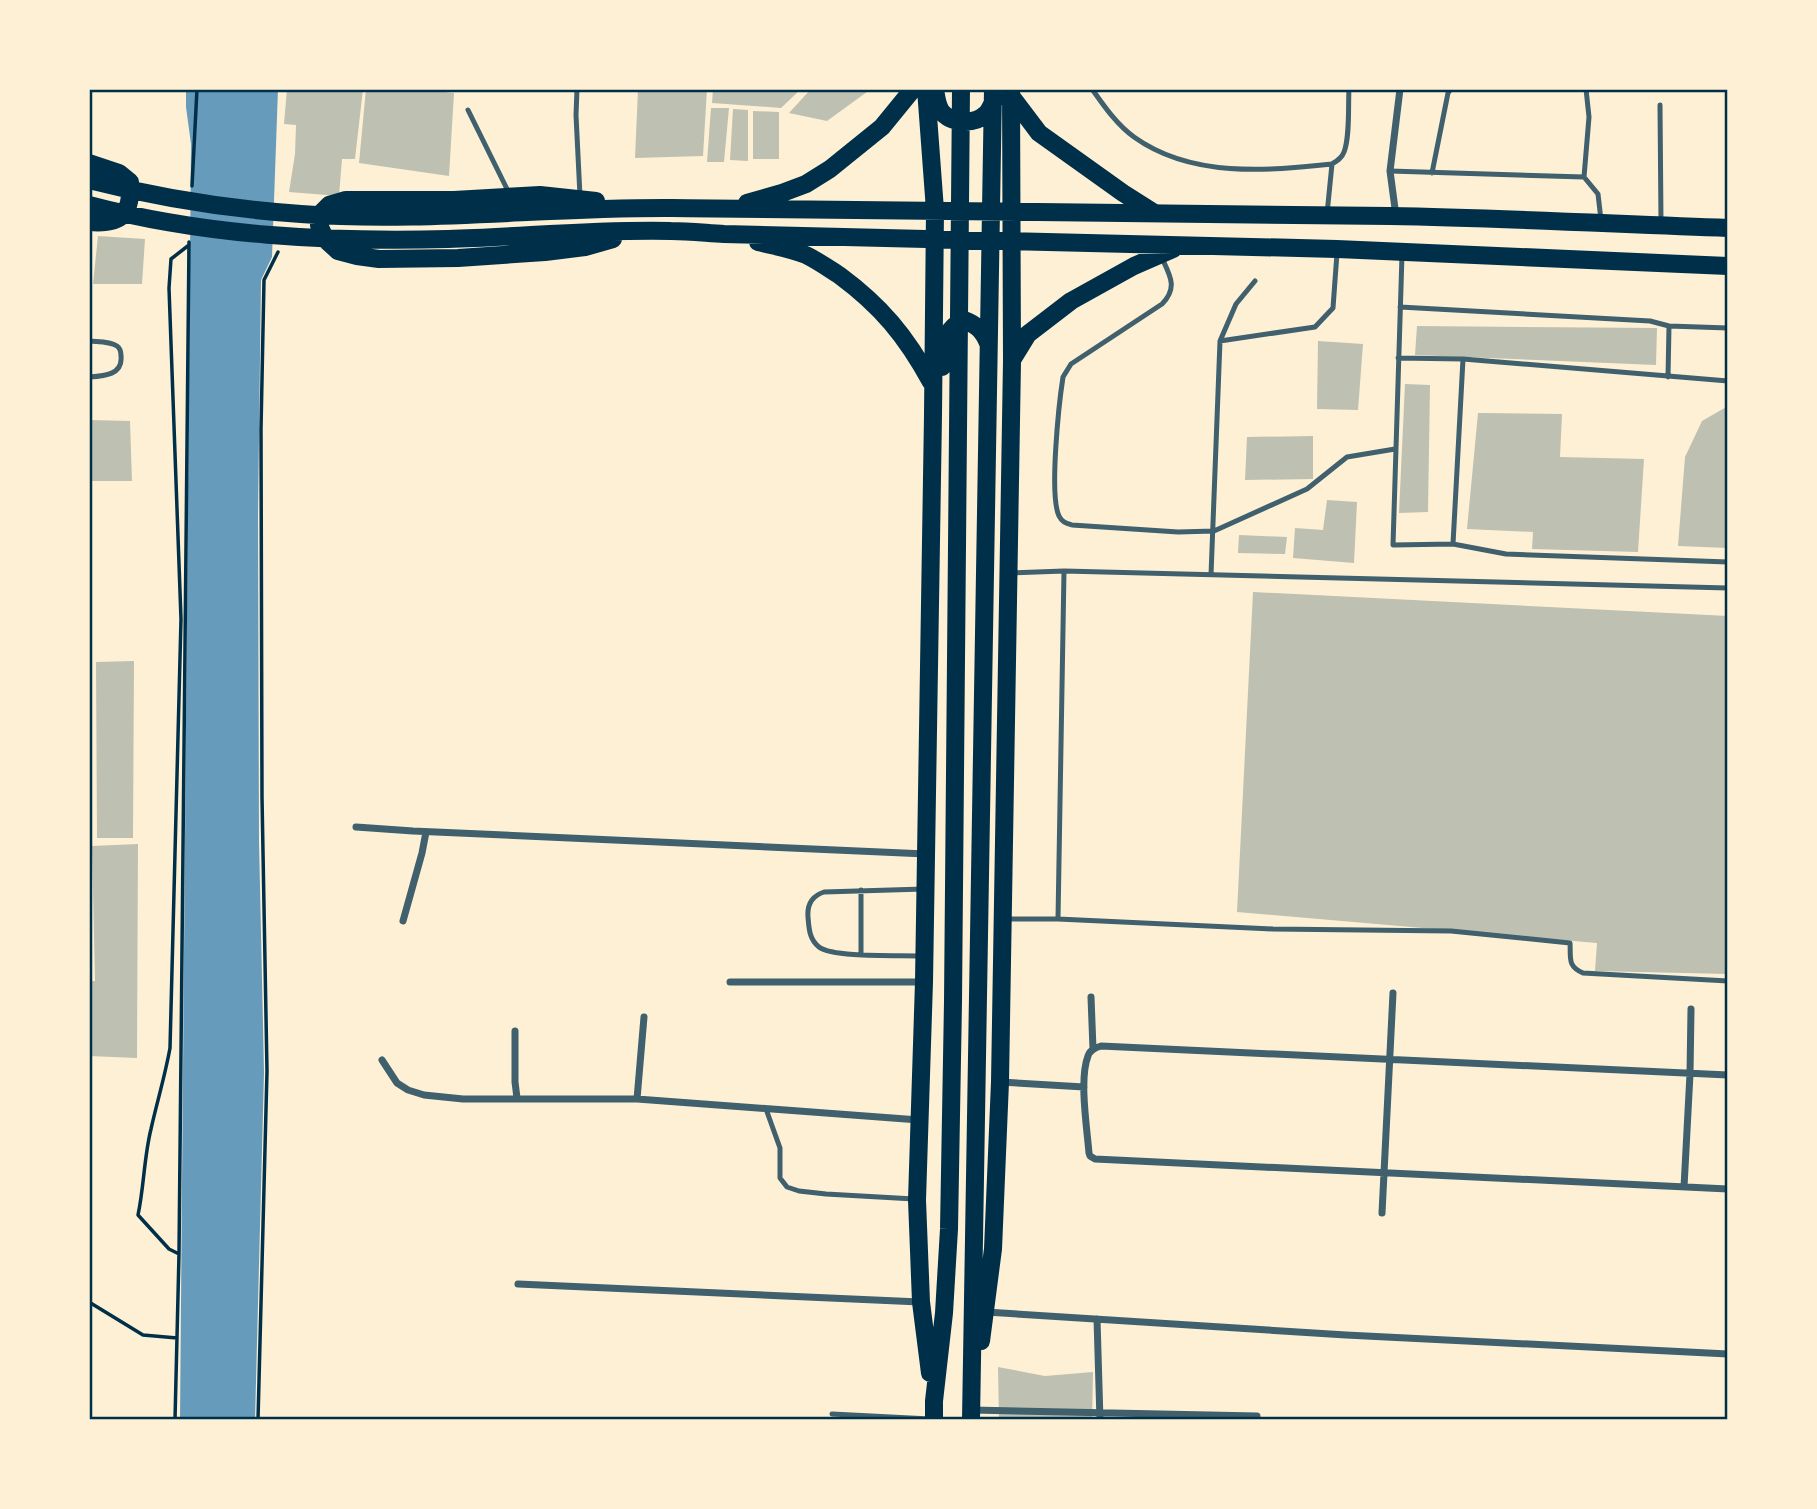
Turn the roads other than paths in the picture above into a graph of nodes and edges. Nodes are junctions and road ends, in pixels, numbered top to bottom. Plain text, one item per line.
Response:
1 (577, 89) edge
2 (913, 89) edge
3 (926, 89) edge
4 (935, 89) edge
5 (961, 89) edge
6 (993, 89) edge
7 (1092, 89) edge
8 (1349, 89) edge
9 (1400, 89) edge
10 (1451, 89) edge
11 (1586, 89) edge
12 (1007, 91) edge
13 (1660, 105) dead end
14 (468, 110) dead end
15 (89, 163) edge
16 (1332, 164) junction
17 (1390, 171) junction
18 (1432, 173) junction
19 (1584, 177) junction
20 (89, 180) edge
21 (510, 195) junction
22 (580, 199) junction
23 (89, 205) edge
24 (651, 208) junction
25 (727, 209) junction
26 (935, 210) junction
27 (1011, 210) junction
28 (1154, 212) junction
29 (1327, 215) junction
30 (1396, 216) junction
31 (89, 222) edge
32 (1602, 223) junction
33 (1661, 226) junction
34 (1728, 228) edge
35 (640, 231) junction
36 (724, 234) junction
37 (934, 239) junction
38 (1012, 240) junction
39 (1180, 247) junction
40 (1337, 249) junction
41 (1402, 253) junction
42 (1161, 255) junction
43 (1728, 266) edge
44 (1255, 281) dead end
45 (1400, 307) junction
46 (1669, 326) junction
47 (1728, 328) edge
48 (89, 341) edge
49 (1220, 341) junction
50 (1398, 358) junction
51 (1463, 359) junction
52 (1012, 361) junction
53 (89, 377) edge
54 (1668, 377) junction
55 (1728, 381) edge
56 (933, 386) junction
57 (933, 415) junction
58 (1010, 421) junction
59 (1395, 449) junction
60 (1214, 531) junction
61 (1453, 544) junction
62 (1728, 562) edge
63 (1064, 571) junction
64 (1008, 573) junction
65 (1211, 575) junction
66 (1728, 588) edge
67 (356, 827) dead end
68 (426, 832) junction
69 (927, 854) junction
70 (926, 889) junction
71 (862, 890) junction
72 (1001, 919) junction
73 (1058, 919) junction
74 (403, 921) dead end
75 (861, 954) junction
76 (925, 956) junction
77 (1728, 981) edge
78 (730, 982) dead end
79 (924, 982) junction
80 (1393, 993) dead end
81 (1091, 997) dead end
82 (1692, 1009) dead end
83 (644, 1017) dead end
84 (515, 1031) dead end
85 (1093, 1049) junction
86 (382, 1060) dead end
87 (1390, 1060) junction
88 (1690, 1073) junction
89 (1728, 1075) edge
90 (1000, 1082) junction
91 (1084, 1087) junction
92 (517, 1098) junction
93 (637, 1099) junction
94 (766, 1109) junction
95 (920, 1120) junction
96 (1385, 1172) junction
97 (1684, 1187) junction
98 (1728, 1189) edge
99 (917, 1200) junction
100 (1382, 1213) dead end
101 (519, 1283) dead end
102 (921, 1303) junction
103 (986, 1312) junction
104 (1097, 1320) junction
105 (1728, 1354) edge
106 (934, 1413) edge
107 (832, 1414) dead end
108 (971, 1415) edge
109 (1257, 1416) dead end
110 (1100, 1417) edge
111 (1164, 1417) edge

1 - 22 lane
2 - 25 main road
3 - 26 main road
4 - 12 main road
5 - 106 main road
6 - 108 main road
7 - 16 lane
8 - 16 lane
9 - 17 street
10 - 18 lane
11 - 19 lane
12 - 27 main road
12 - 28 main road
13 - 33 lane
14 - 21 lane
15 - 31 main road
16 - 29 lane
17 - 18 lane
17 - 30 street
18 - 19 lane
19 - 32 lane
20 - 24 main road
21 - 22 main road
21 - 35 main road
22 - 24 main road
23 - 35 main road
24 - 25 main road
25 - 26 main road
26 - 27 main road
26 - 37 main road
27 - 28 main road
27 - 38 main road
28 - 29 main road
29 - 30 main road
30 - 32 main road
32 - 33 main road
33 - 34 main road
35 - 36 main road
36 - 37 main road
36 - 56 main road
37 - 38 main road
37 - 56 main road
38 - 39 main road
38 - 52 main road
39 - 40 main road
39 - 42 main road
40 - 41 main road
40 - 49 lane
41 - 43 main road
41 - 45 lane
42 - 52 main road
42 - 60 lane
44 - 49 lane
45 - 46 lane
45 - 50 lane
46 - 47 lane
46 - 54 lane
48 - 53 lane
49 - 60 lane
50 - 51 lane
50 - 59 lane
51 - 54 lane
51 - 61 lane
52 - 58 main road
54 - 55 lane
56 - 57 main road
57 - 58 main road
57 - 69 main road
58 - 64 main road
59 - 60 lane
59 - 61 lane
60 - 65 lane
61 - 62 lane
63 - 64 lane
63 - 65 lane
63 - 73 lane
64 - 72 main road
65 - 66 lane
67 - 68 street
68 - 69 street
68 - 74 street
69 - 70 main road
70 - 71 lane
70 - 76 main road
71 - 75 lane
71 - 75 lane
72 - 73 lane
72 - 90 main road
73 - 77 lane
75 - 76 lane
76 - 79 main road
78 - 79 street
79 - 95 main road
80 - 87 street
81 - 85 street
82 - 88 street
83 - 93 street
84 - 92 street
85 - 87 street
85 - 91 street
86 - 92 street
87 - 88 street
87 - 96 street
88 - 89 street
88 - 97 street
90 - 91 street
90 - 103 main road
91 - 96 street
92 - 93 street
93 - 94 street
94 - 95 street
94 - 99 lane
95 - 99 main road
96 - 97 street
96 - 100 street
97 - 98 street
99 - 102 main road
101 - 102 street
102 - 106 main road
103 - 104 street
103 - 108 main road
104 - 105 street
104 - 110 street
106 - 107 lane
108 - 110 street
109 - 111 street
110 - 111 street

